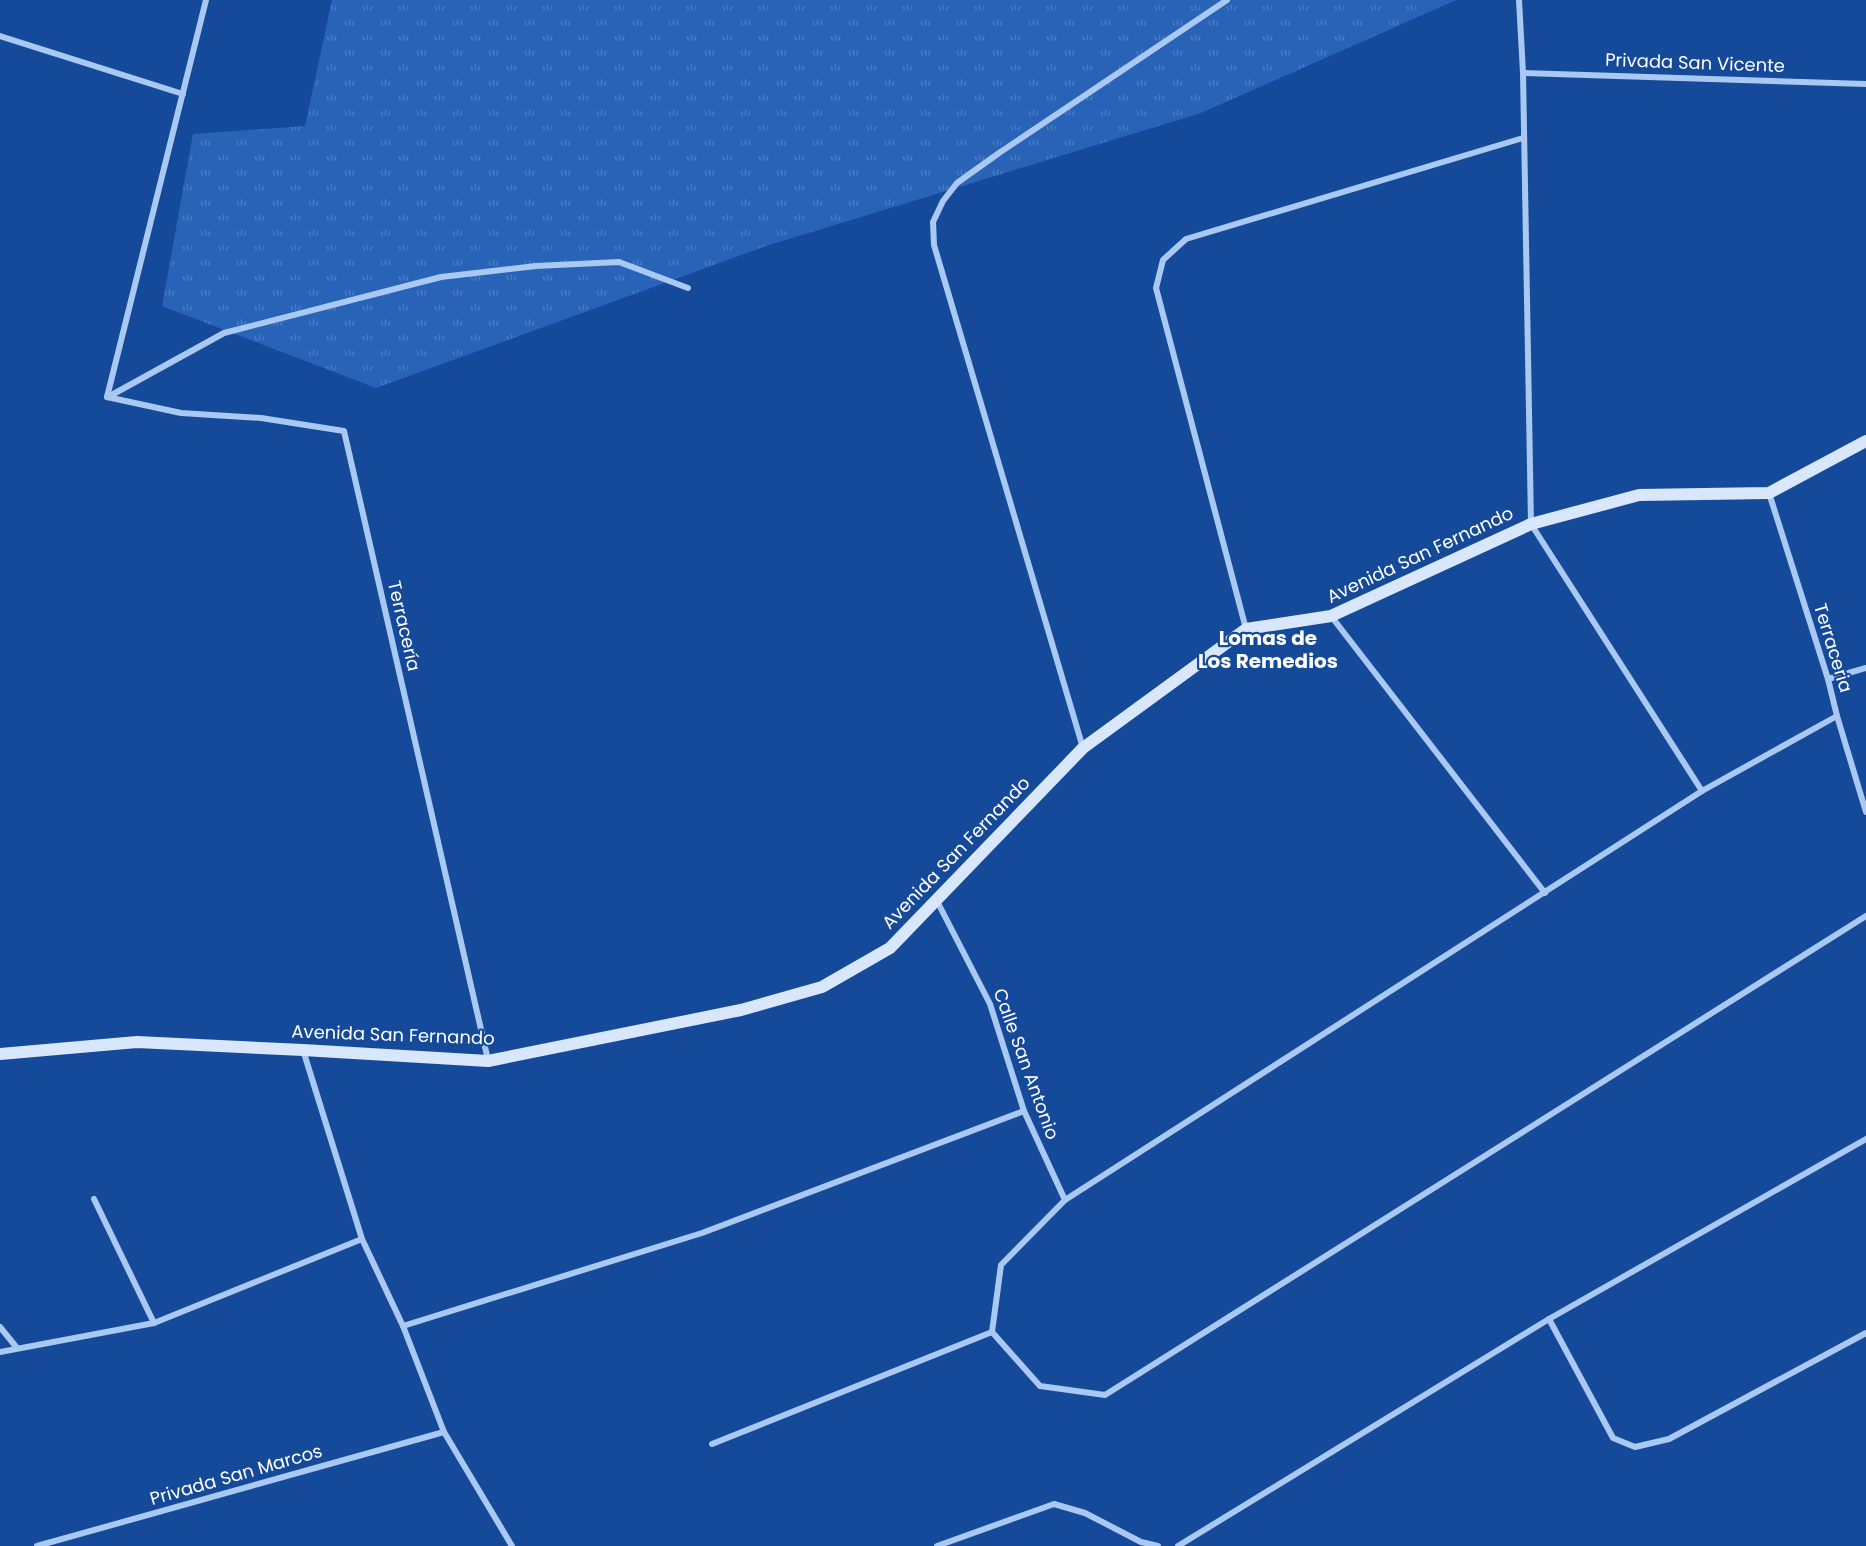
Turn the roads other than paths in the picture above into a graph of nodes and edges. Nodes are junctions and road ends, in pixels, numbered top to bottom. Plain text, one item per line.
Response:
1 (206, 0) edge
2 (1227, 0) edge
3 (1519, 0) edge
4 (0, 36) edge
5 (1523, 73) junction
6 (1866, 84) edge
7 (183, 94) junction
8 (1523, 138) junction
9 (688, 288) dead end
10 (107, 398) junction
11 (1866, 441) edge
12 (1770, 493) junction
13 (1531, 524) junction
14 (1331, 616) junction
15 (1246, 629) junction
16 (1866, 668) edge
17 (1828, 679) junction
18 (1837, 716) junction
19 (1083, 748) junction
20 (1702, 791) junction
21 (1866, 812) edge
22 (1545, 893) junction
23 (936, 900) junction
24 (1866, 916) edge
25 (303, 1050) junction
26 (0, 1054) edge
27 (488, 1061) junction
28 (1024, 1111) junction
29 (1866, 1139) edge
30 (94, 1199) dead end
31 (1065, 1200) junction
32 (362, 1239) junction
33 (1549, 1319) junction
34 (154, 1323) junction
35 (403, 1326) junction
36 (0, 1327) edge
37 (992, 1332) junction
38 (1866, 1333) edge
39 (17, 1348) junction
40 (0, 1352) edge
41 (444, 1432) junction
42 (712, 1444) dead end
43 (37, 1546) edge
44 (512, 1546) edge
45 (937, 1546) edge
46 (1158, 1546) edge
47 (1178, 1546) edge

1 - 7 street
2 - 19 street
3 - 5 street
4 - 7 street
5 - 6 street, Privada San Vicente
5 - 8 street
7 - 10 street
8 - 13 street
8 - 15 street
9 - 10 street
10 - 27 street, Terracería
11 - 12 street, Avenida San Fernando
12 - 13 street, Avenida San Fernando
12 - 17 street, Terraceria
13 - 14 street, Avenida San Fernando
13 - 20 street
14 - 15 street, Avenida San Fernando
14 - 22 street
15 - 19 street, Avenida San Fernando
16 - 17 street
17 - 18 street, Terraceria
18 - 20 street
18 - 21 street, Terraceria
19 - 23 street, Avenida San Fernando
20 - 22 street
22 - 31 street
23 - 27 street, Avenida San Fernando
23 - 28 street, Calle San Antonio
24 - 37 street
25 - 26 street, Avenida San Fernando
25 - 27 street, Avenida San Fernando
25 - 32 street
28 - 31 street, Calle San Antonio
28 - 35 street
29 - 33 street
30 - 34 street
31 - 37 street
32 - 34 street
32 - 35 street
33 - 38 street
33 - 47 street
34 - 39 street
35 - 41 street
36 - 39 street
37 - 42 street
39 - 40 street
41 - 43 street, Privada San Marcos
41 - 44 street
45 - 46 street

